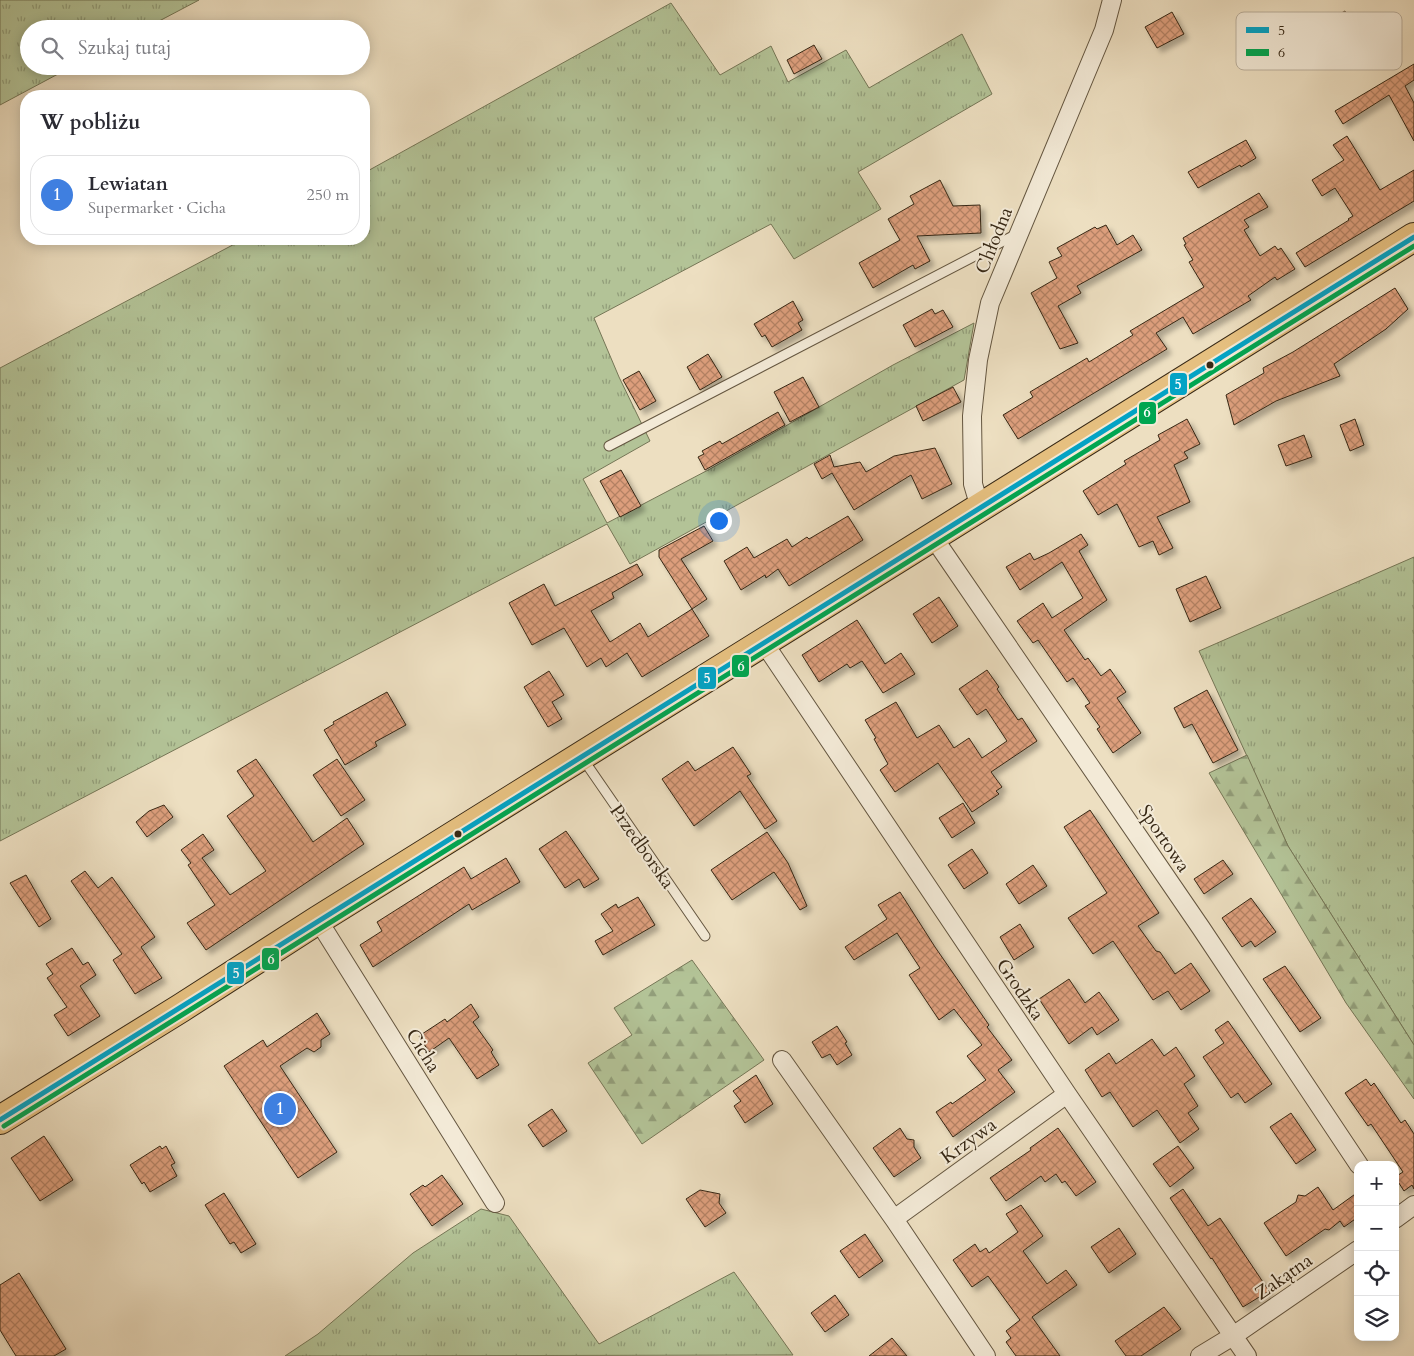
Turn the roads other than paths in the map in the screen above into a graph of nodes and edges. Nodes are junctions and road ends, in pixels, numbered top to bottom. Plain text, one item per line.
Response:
1 (1112, 0) edge
2 (1019, 233) junction
3 (1413, 240) edge
4 (609, 446) dead end
5 (980, 508) junction
6 (933, 537) junction
7 (764, 643) junction
8 (581, 756) junction
9 (318, 920) junction
10 (705, 936) dead end
11 (782, 1060) dead end
12 (1067, 1094) junction
13 (0, 1120) edge
14 (1356, 1161) edge
15 (495, 1203) dead end
16 (1414, 1205) edge
17 (1399, 1216) edge
18 (894, 1220) junction
19 (1357, 1251) edge
20 (1233, 1336) junction
21 (986, 1356) edge
22 (1200, 1356) edge
23 (1247, 1356) edge

1 - 2 street, Chłodna
2 - 4 lane
2 - 5 street, Chłodna
3 - 5 main road
5 - 6 main road
6 - 7 main road
6 - 14 street, Sportowa
7 - 8 main road
7 - 12 street, Grodzka
8 - 9 main road
8 - 10 lane, Przedborska
9 - 13 main road
9 - 15 street, Cicha
11 - 18 street
12 - 18 street, Krzywa
12 - 20 street, Grodzka
16 - 17 street
18 - 21 street
19 - 20 street, Zakątna
20 - 22 street, Zakątna
20 - 23 street, Grodzka

